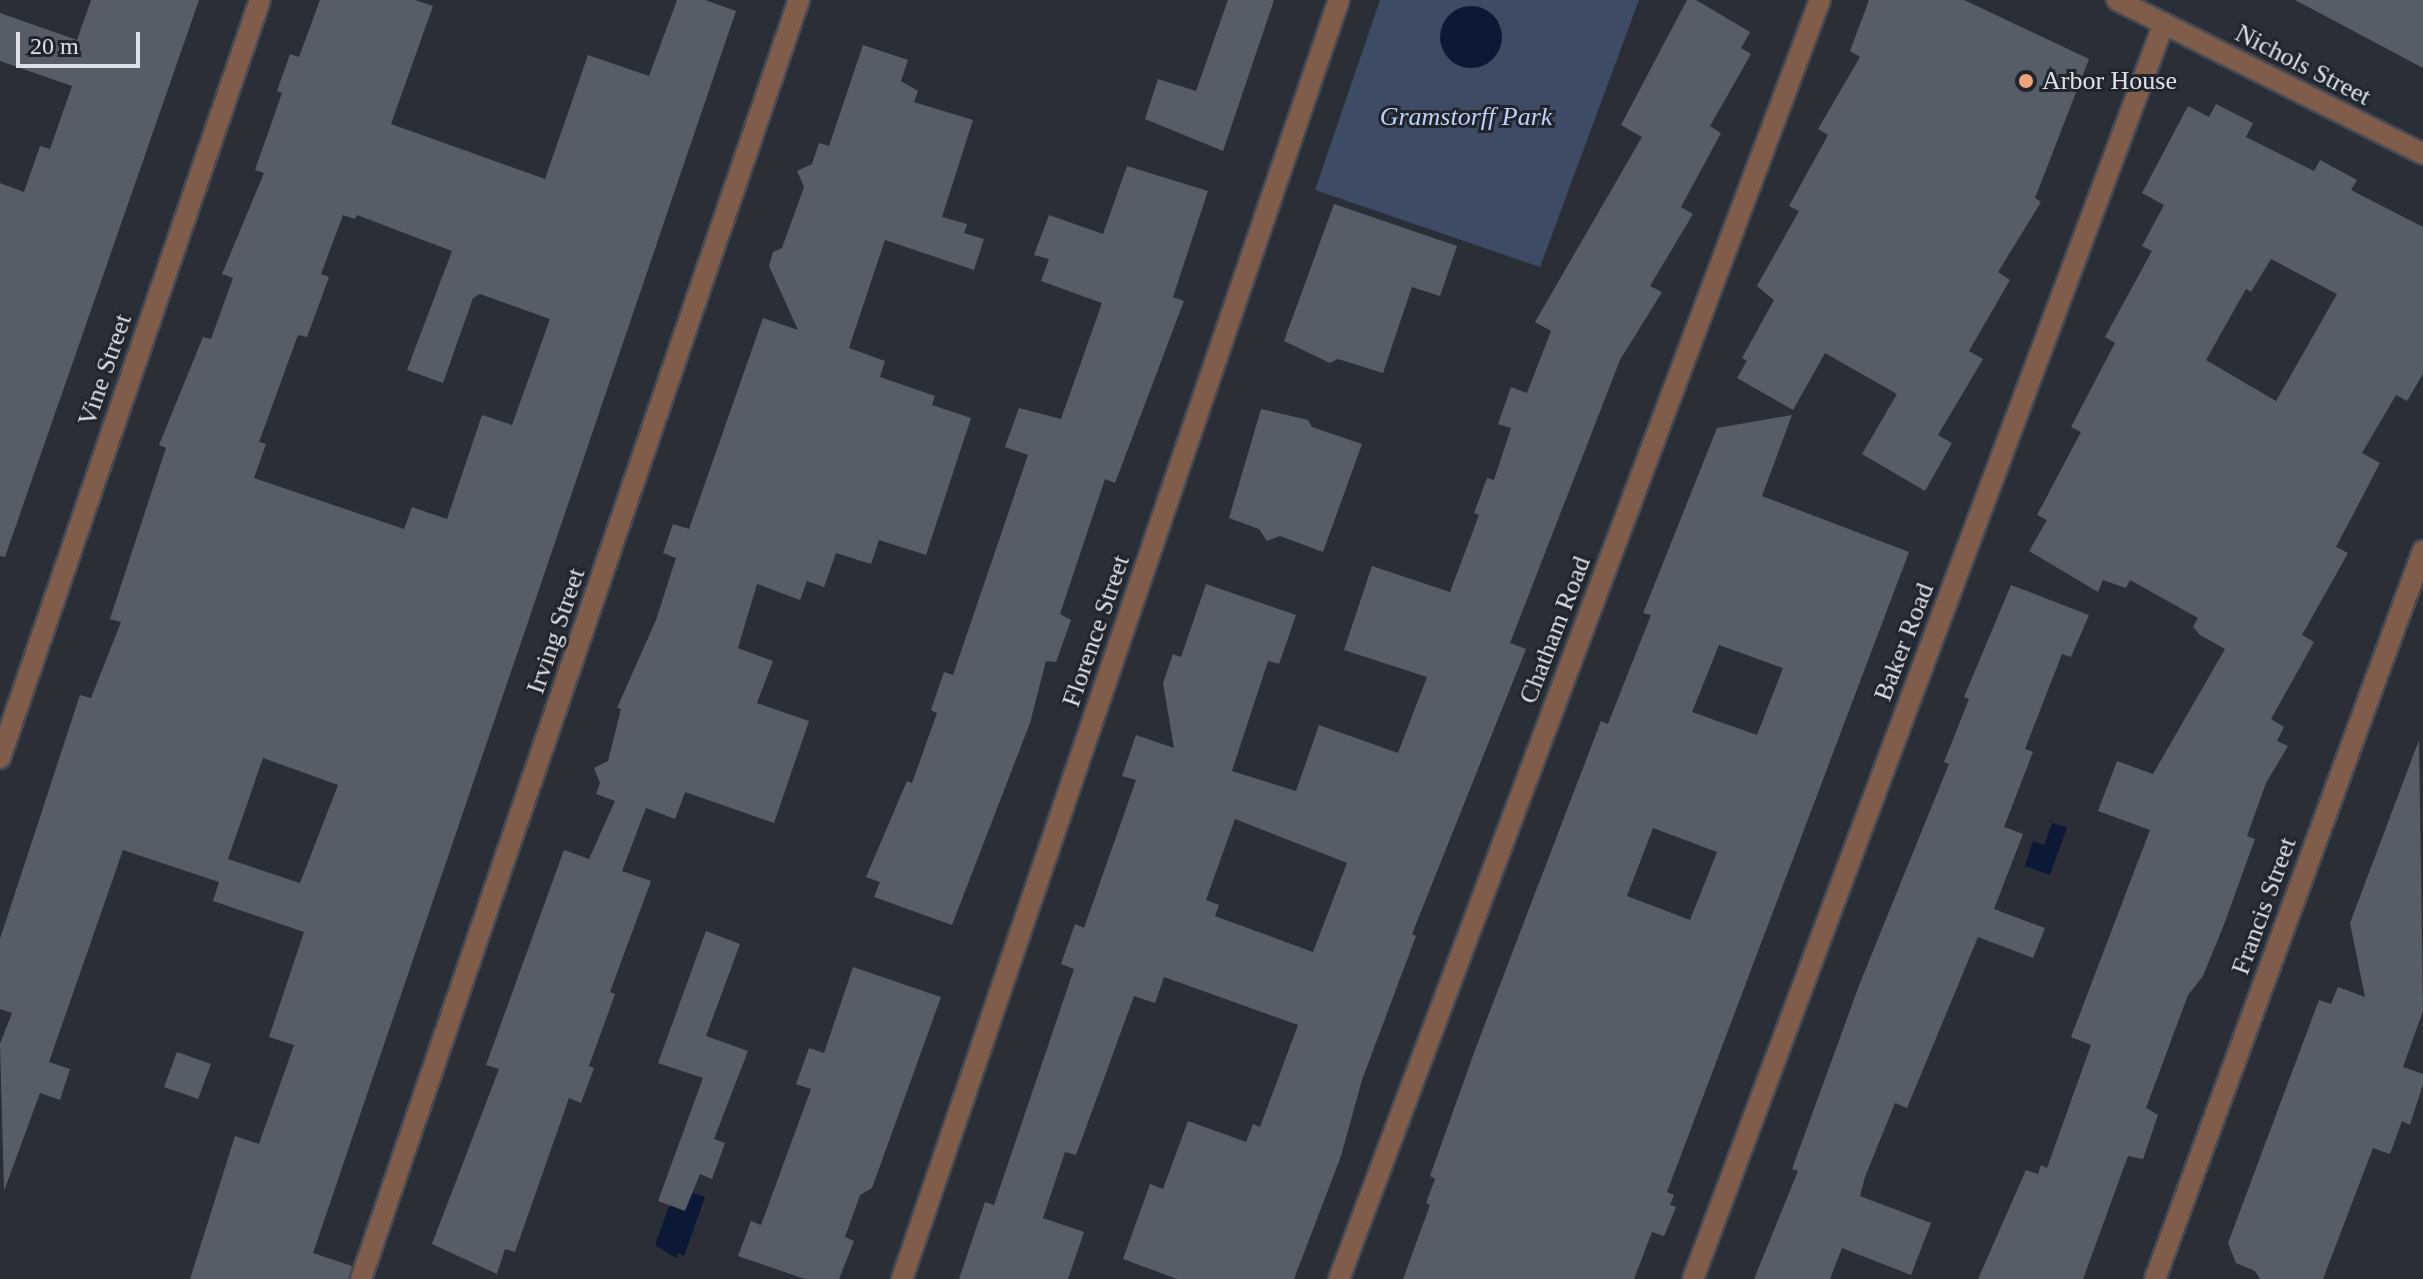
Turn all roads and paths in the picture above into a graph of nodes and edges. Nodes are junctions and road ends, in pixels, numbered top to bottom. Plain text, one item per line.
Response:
1 (260, 0) edge
2 (799, 0) edge
3 (1339, 0) edge
4 (1820, 0) edge
5 (2117, 0) edge
6 (2164, 23) junction
7 (2423, 154) edge
8 (2423, 551) edge
9 (0, 758) edge
10 (361, 1279) edge
11 (902, 1279) edge
12 (1339, 1279) edge
13 (1693, 1279) edge
14 (2155, 1279) edge

1 - 9 street, Vine Street
2 - 10 street, Irving Street
3 - 11 street, Florence Street
4 - 12 street, Chatham Road
5 - 6 street, Nichols Street
6 - 7 street, Nichols Street
6 - 13 street, Baker Road
8 - 14 street, Francis Street

